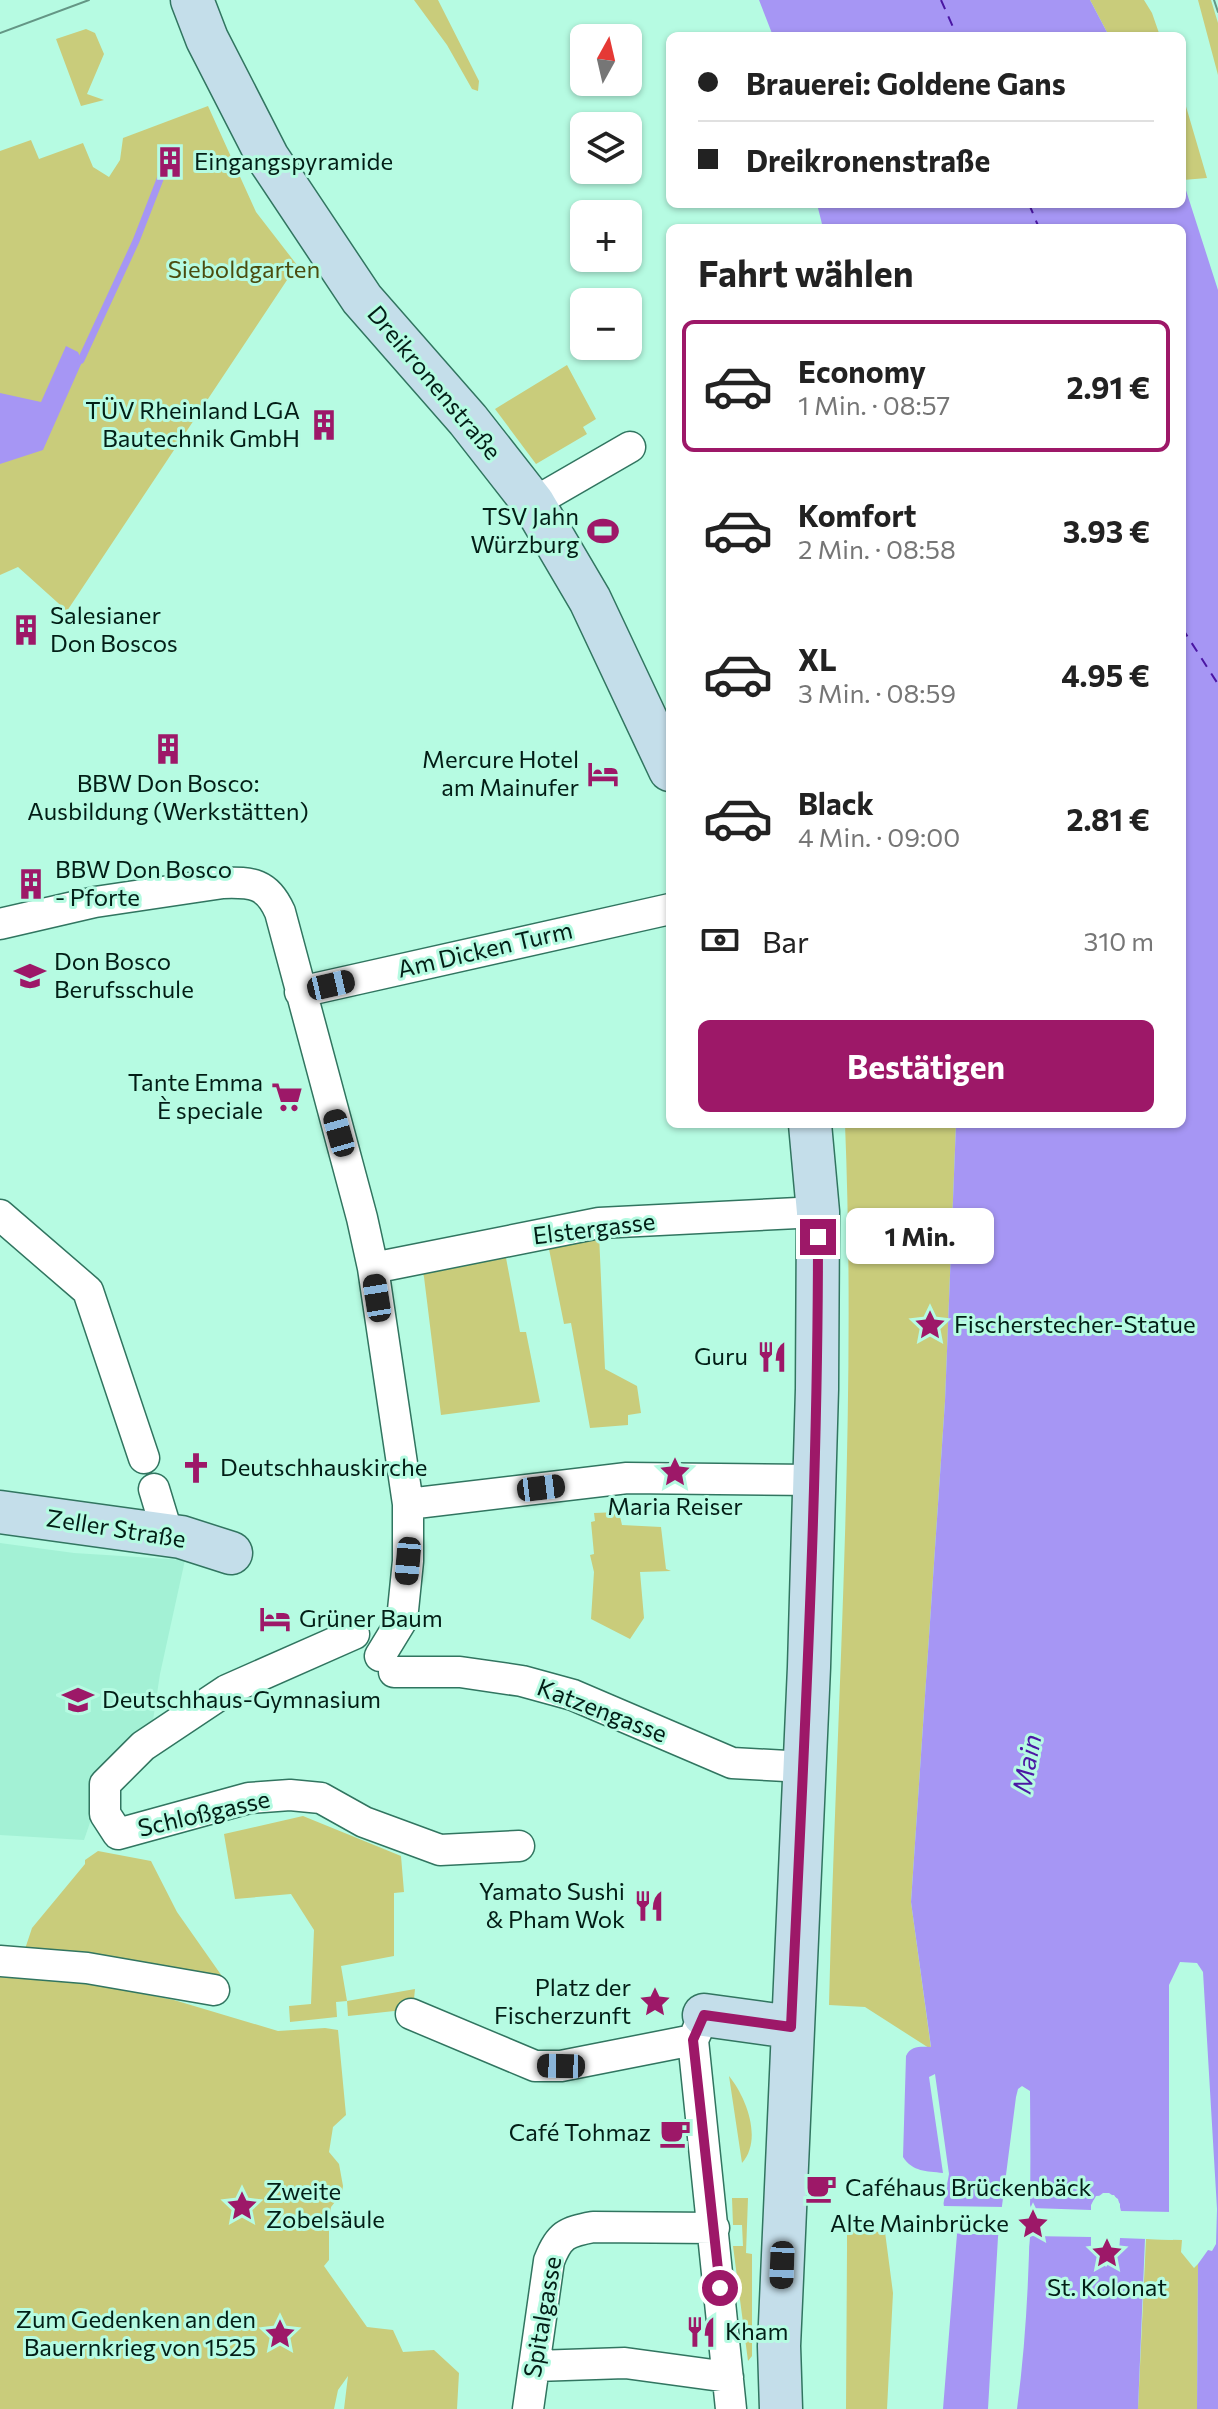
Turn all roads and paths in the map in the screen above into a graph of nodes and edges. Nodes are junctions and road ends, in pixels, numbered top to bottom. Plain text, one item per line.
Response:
1 (192, 0) edge
2 (630, 447) dead end
3 (533, 503) junction
4 (666, 762) edge
5 (666, 910) edge
6 (0, 924) edge
7 (300, 992) junction
8 (810, 1128) edge
9 (818, 1212) junction
10 (0, 1215) edge
11 (373, 1268) junction
12 (144, 1458) dead end
13 (814, 1480) junction
14 (154, 1489) dead end
15 (408, 1504) junction
16 (0, 1512) edge
17 (168, 1535) junction
18 (231, 1553) dead end
19 (354, 1634) dead end
20 (788, 1767) junction
21 (519, 1846) dead end
22 (0, 1961) edge
23 (214, 1990) dead end
24 (411, 2014) dead end
25 (791, 2027) junction
26 (699, 2028) junction
27 (714, 2228) junction
28 (535, 2366) junction
29 (728, 2377) junction
30 (528, 2409) edge
31 (731, 2409) edge
32 (781, 2409) edge

1 - 3 main road, Dreikronenstraße
2 - 3 street
3 - 4 main road, Dreikronenstraße
5 - 7 street, Am Dicken Turm
6 - 7 street
7 - 11 street
8 - 9 main road
9 - 11 street, Elstergasse
9 - 13 main road
10 - 12 street
11 - 15 street
13 - 15 street
13 - 20 main road
14 - 17 street
15 - 20 street, Katzengasse
16 - 17 main road, Zeller Straße
17 - 18 main road, Zeller Straße
19 - 21 street, Schloßgasse
20 - 25 main road
22 - 23 street
24 - 26 street
25 - 26 main road
25 - 32 main road
26 - 27 street
27 - 28 street, Spitalgasse
27 - 29 street
28 - 29 street
28 - 30 street, Spitalgasse
29 - 31 street

